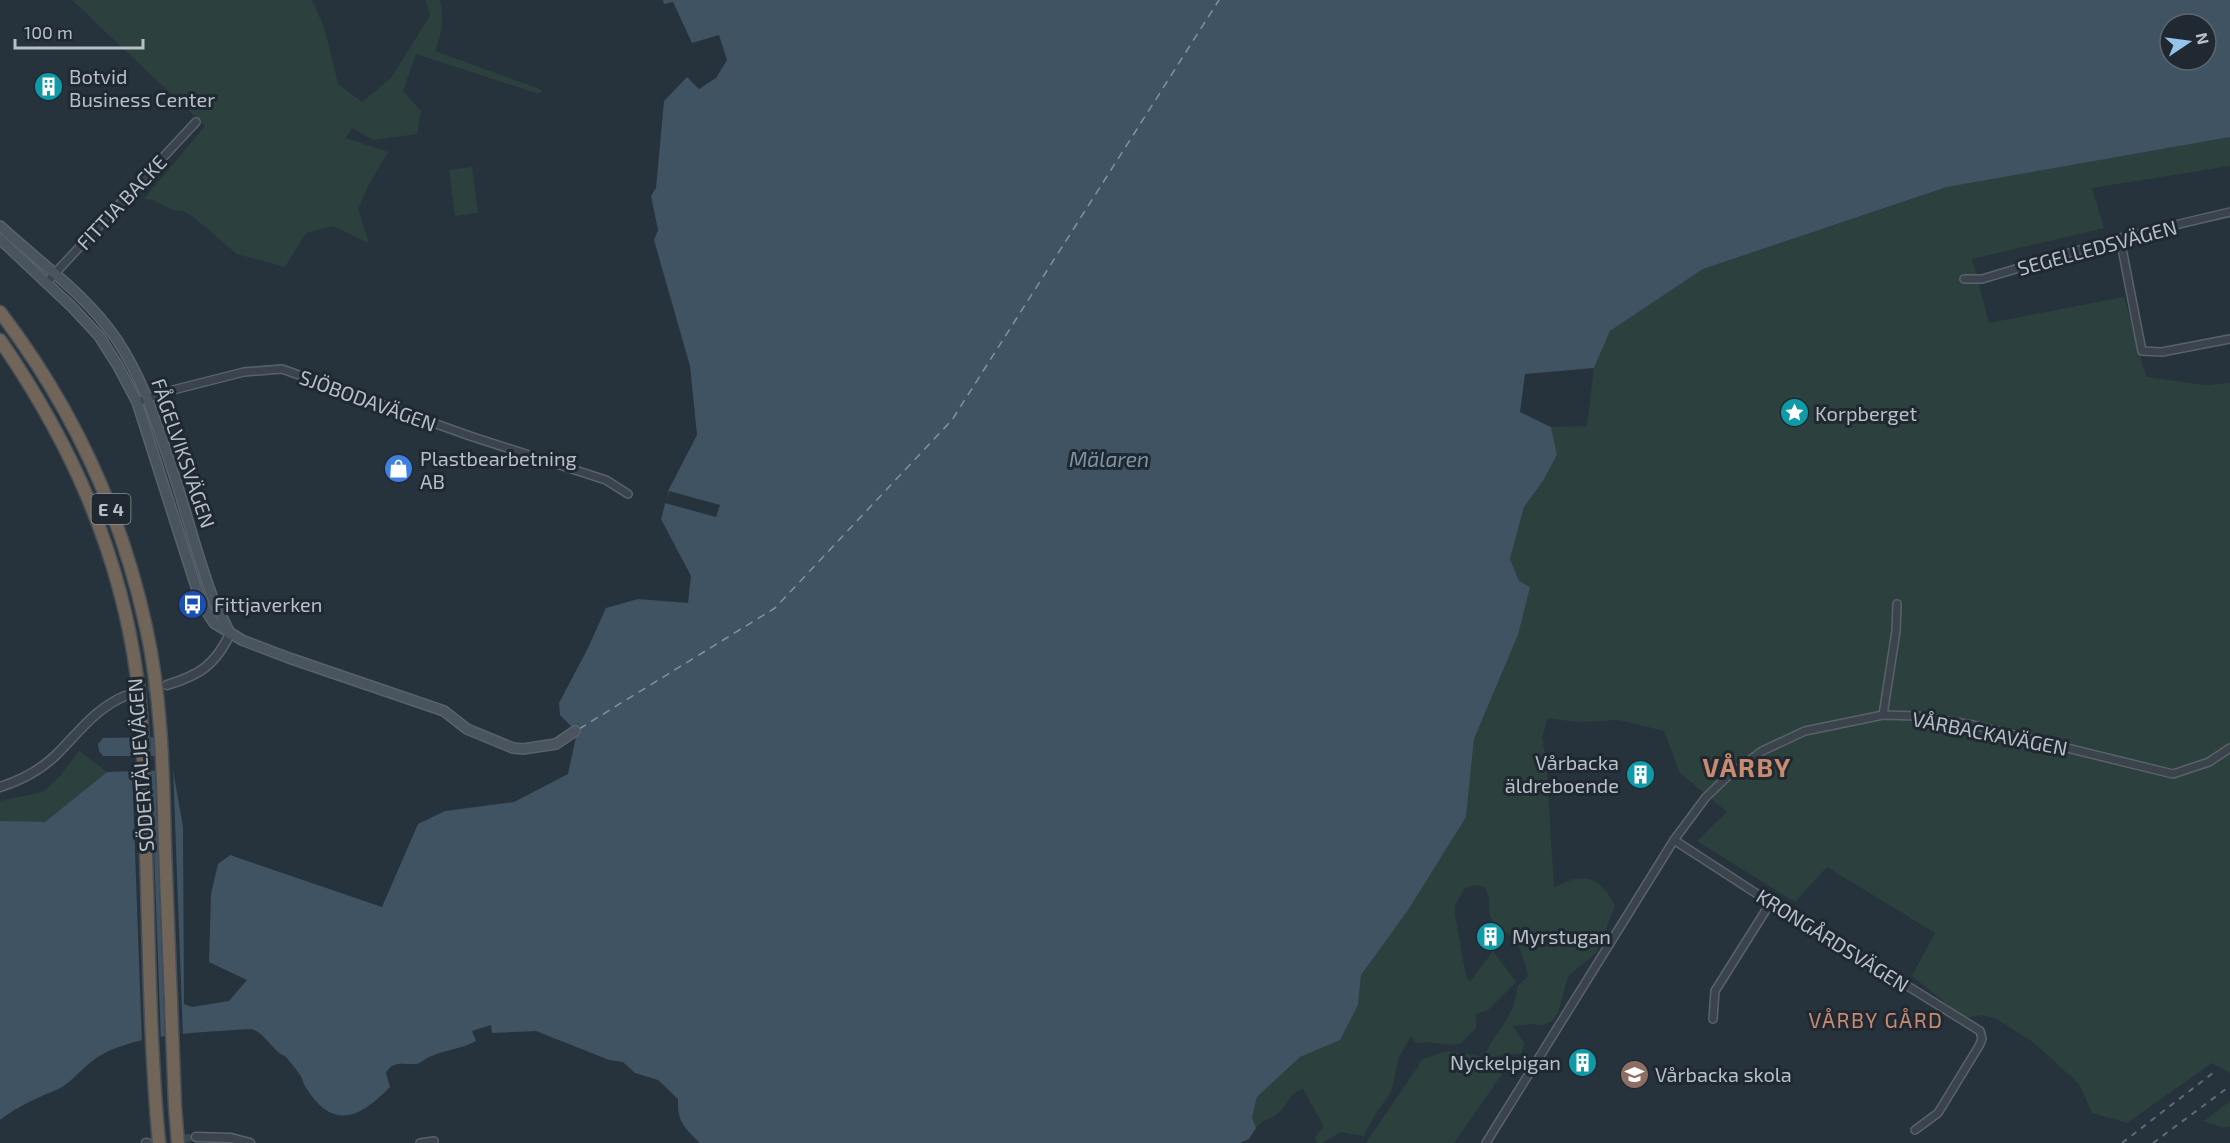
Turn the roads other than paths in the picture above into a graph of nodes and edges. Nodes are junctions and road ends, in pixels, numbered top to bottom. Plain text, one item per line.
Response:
1 (196, 122) dead end
2 (2230, 212) edge
3 (0, 226) edge
4 (2120, 238) junction
5 (0, 239) edge
6 (56, 273) junction
7 (1964, 279) dead end
8 (46, 283) junction
9 (0, 312) edge
10 (2230, 339) edge
11 (0, 340) edge
12 (148, 398) junction
13 (137, 402) junction
14 (628, 494) dead end
15 (1897, 603) dead end
16 (230, 634) junction
17 (167, 685) tunnel mouth
18 (125, 696) tunnel mouth
19 (1883, 715) junction
20 (575, 731) dead end
21 (2230, 748) edge
22 (0, 787) edge
23 (1674, 840) junction
24 (1771, 902) junction
25 (1713, 1019) dead end
26 (1915, 1130) dead end
27 (196, 1137) dead end
28 (434, 1141) dead end
29 (159, 1143) edge
30 (178, 1143) edge
31 (250, 1143) edge
32 (420, 1143) edge
33 (1486, 1143) edge

1 - 6 street, FITTJA BACKE
2 - 4 street, SEGELLEDSVÄGEN
3 - 6 main road, FÅGELVIKSVÄGEN
4 - 7 street, SEGELLEDSVÄGEN
4 - 10 street
5 - 8 main road, FÅGELVIKSVÄGEN
6 - 8 street, FITTJA BACKE
6 - 12 main road, FÅGELVIKSVÄGEN
8 - 13 main road, FÅGELVIKSVÄGEN
9 - 30 highway, SÖDERTÄLJEVÄGEN / E 4
11 - 29 highway, SÖDERTÄLJEVÄGEN / E 4
12 - 13 street, SJÖBODAVÄGEN
12 - 14 street, SJÖBODAVÄGEN
12 - 16 main road, FÅGELVIKSVÄGEN
13 - 16 main road, FÅGELVIKSVÄGEN
15 - 19 street
16 - 17 street
16 - 20 main road, FÅGELVIKSVÄGEN
18 - 22 street
19 - 21 street, VÅRBACKAVÄGEN
19 - 23 street, VÅRBACKAVÄGEN
23 - 24 street, KRONGÅRDSVÄGEN
23 - 33 street, VÅRBACKAVÄGEN
24 - 25 street
24 - 26 street, KRONGÅRDSVÄGEN
27 - 31 street
28 - 32 street

